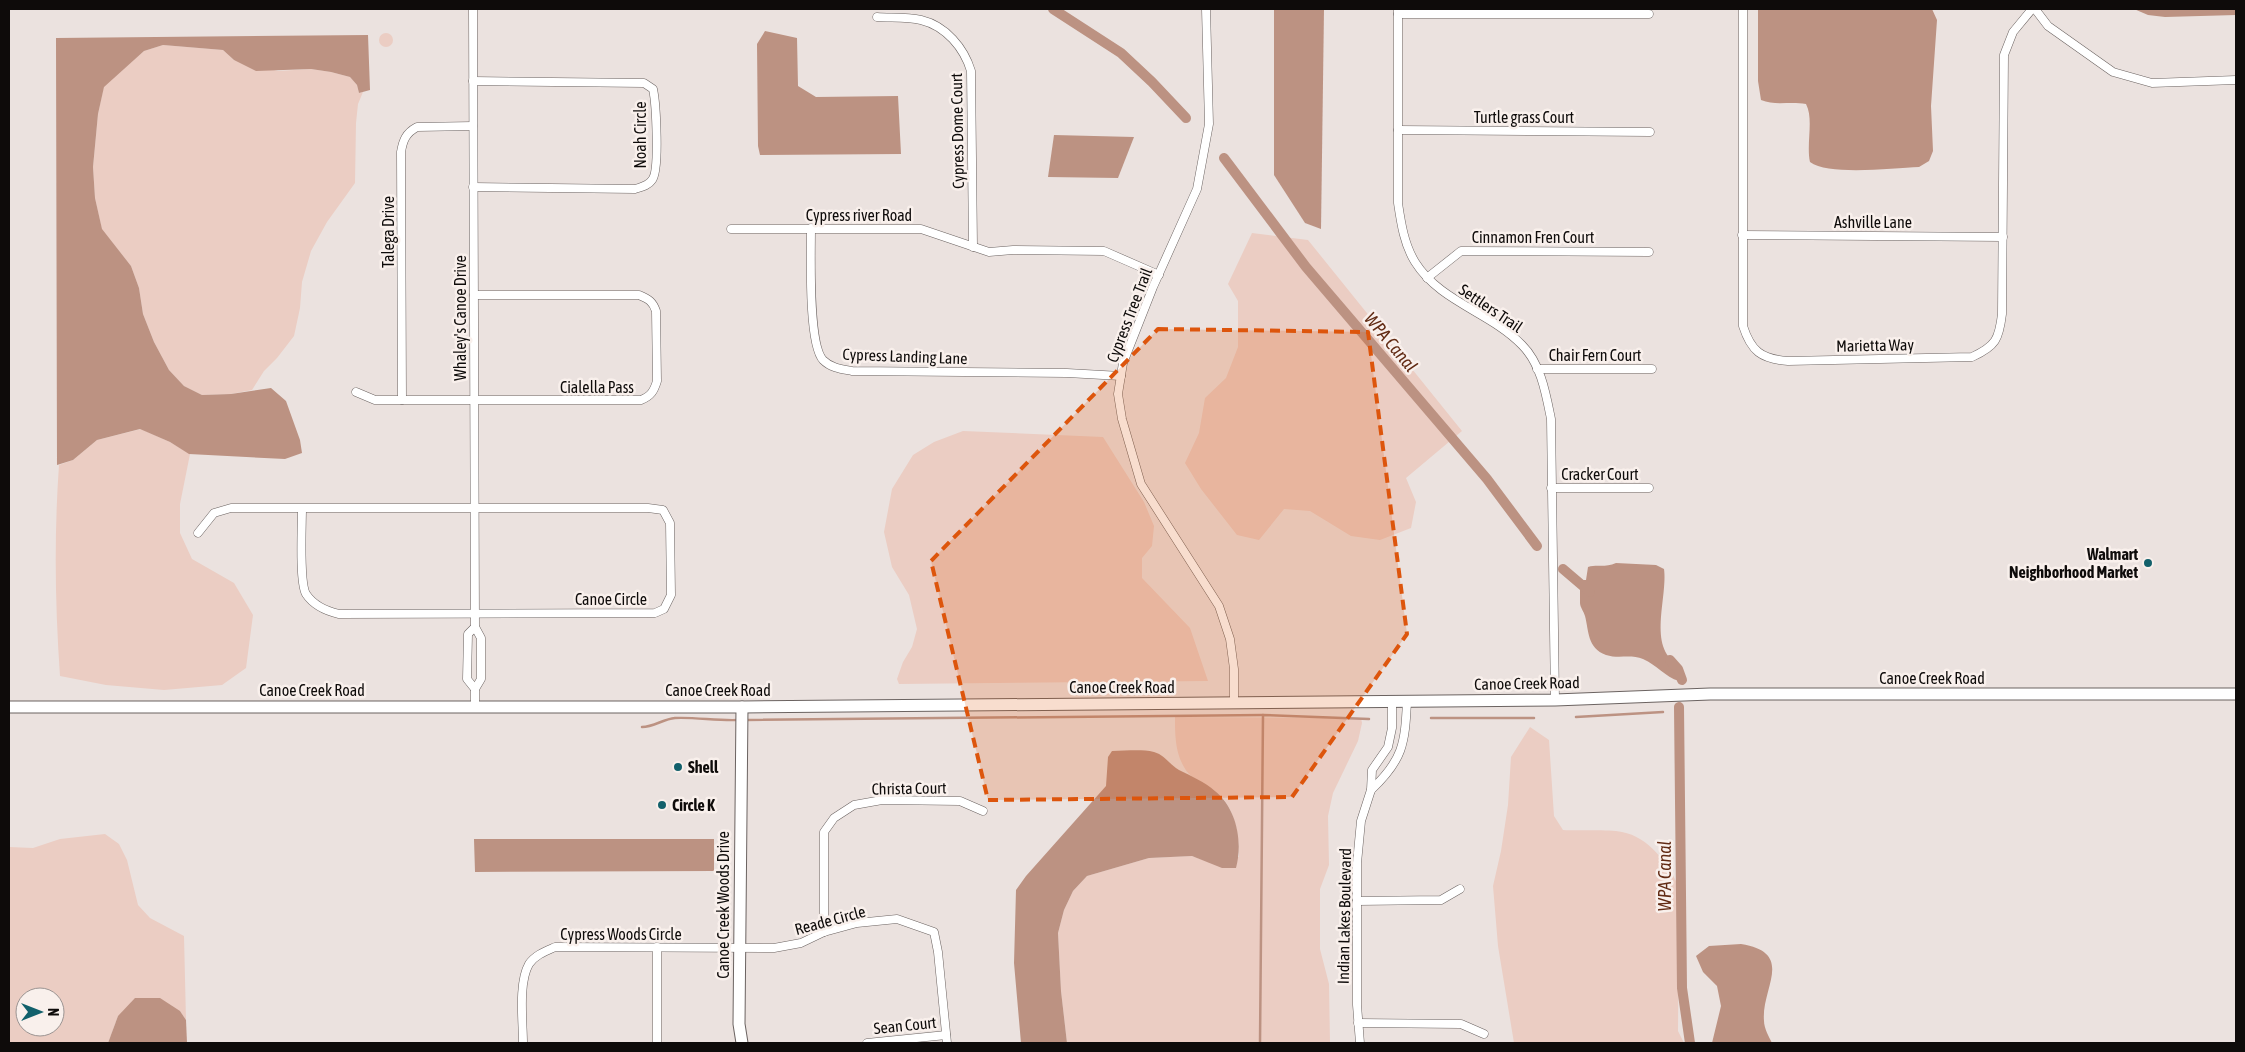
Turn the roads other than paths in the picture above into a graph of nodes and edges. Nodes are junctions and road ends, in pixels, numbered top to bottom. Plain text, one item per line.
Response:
1 (473, 9) edge
2 (1206, 9) edge
3 (1743, 9) edge
4 (2033, 9) edge
5 (1398, 11) edge
6 (1649, 14) dead end
7 (877, 17) dead end
8 (2236, 80) edge
9 (473, 81) junction
10 (473, 126) junction
11 (1398, 130) junction
12 (1650, 132) dead end
13 (473, 187) junction
14 (811, 228) junction
15 (731, 229) dead end
16 (1742, 235) junction
17 (2003, 237) junction
18 (973, 248) junction
19 (1649, 252) dead end
20 (1158, 276) junction
21 (1427, 278) junction
22 (474, 295) junction
23 (1537, 368) junction
24 (1652, 369) dead end
25 (1121, 376) junction
26 (356, 392) dead end
27 (402, 400) junction
28 (474, 400) junction
29 (1551, 488) junction
30 (1649, 488) dead end
31 (302, 508) junction
32 (474, 508) junction
33 (198, 533) dead end
34 (474, 614) junction
35 (475, 627) junction
36 (475, 689) junction
37 (2236, 694) edge
38 (1555, 700) junction
39 (1392, 701) junction
40 (1407, 701) junction
41 (1234, 702) junction
42 (475, 706) junction
43 (742, 706) junction
44 (9, 707) edge
45 (1371, 790) junction
46 (983, 811) dead end
47 (1460, 889) dead end
48 (1357, 901) junction
49 (824, 932) junction
50 (657, 947) junction
51 (739, 949) junction
52 (1358, 1023) junction
53 (946, 1034) junction
54 (1484, 1034) dead end
55 (523, 1043) edge
56 (657, 1043) edge
57 (742, 1043) edge
58 (867, 1043) edge
59 (947, 1043) edge
60 (1360, 1043) edge

1 - 9 street, Whaley's Canoe Drive
2 - 20 street, Cypress Tree Trail
3 - 16 street, Marietta Way
4 - 8 street
4 - 17 street, Marietta Way
5 - 6 street
5 - 11 street, Settlers Trail
7 - 18 street, Cypress Dome Court
9 - 10 street, Whaley's Canoe Drive
9 - 13 street, Noah Circle
10 - 13 street, Whaley's Canoe Drive
10 - 27 street, Talega Drive
11 - 12 street, Turtle grass Court
11 - 21 street, Settlers Trail
13 - 22 street, Whaley's Canoe Drive
14 - 15 street, Cypress river Road
14 - 18 street, Cypress river Road
14 - 25 street, Cypress Landing Lane
16 - 17 street, Ashville Lane
16 - 17 street, Marietta Way
18 - 20 street, Cypress river Road
19 - 21 street, Cinnamon Fren Court
20 - 25 street, Cypress Tree Trail
21 - 23 street, Settlers Trail
22 - 28 street, Whaley's Canoe Drive
22 - 28 street, Cialella Pass
23 - 24 street, Chair Fern Court
23 - 29 street, Settlers Trail
25 - 41 street, Cypress Tree Trail
26 - 27 street, Cialella Pass
27 - 28 street, Cialella Pass
28 - 32 street, Whaley's Canoe Drive
29 - 30 street, Cracker Court
29 - 38 street, Settlers Trail
31 - 32 street, Canoe Circle
31 - 33 street, Canoe Circle
31 - 34 street, Canoe Circle
32 - 34 street, Whaley's Canoe Drive
32 - 34 street, Canoe Circle
34 - 35 street, Whaley's Canoe Drive
35 - 36 street, Whaley's Canoe Drive
35 - 36 street, Whaley's Canoe Drive
36 - 42 street, Whaley's Canoe Drive
37 - 38 main road, Canoe Creek Road
38 - 40 main road, Canoe Creek Road
39 - 40 main road, Canoe Creek Road
39 - 41 main road, Canoe Creek Road
39 - 45 street, Indian Lakes Boulevard
40 - 45 street, Indian Lakes Boulevard
41 - 43 main road, Canoe Creek Road
42 - 43 main road, Canoe Creek Road
42 - 44 main road, Canoe Creek Road
43 - 51 main road, Canoe Creek Woods Drive
45 - 48 street, Indian Lakes Boulevard
46 - 49 street, Christa Court
47 - 48 street
48 - 52 street, Indian Lakes Boulevard
49 - 51 street, Reade Circle
49 - 53 street, Reade Circle
50 - 51 street, Cypress Woods Circle
50 - 55 street, Cypress Woods Circle
50 - 56 street
51 - 57 main road, Canoe Creek Woods Drive
52 - 54 street
52 - 60 street, Indian Lakes Boulevard
53 - 58 street, Sean Court
53 - 59 street, Reade Circle

